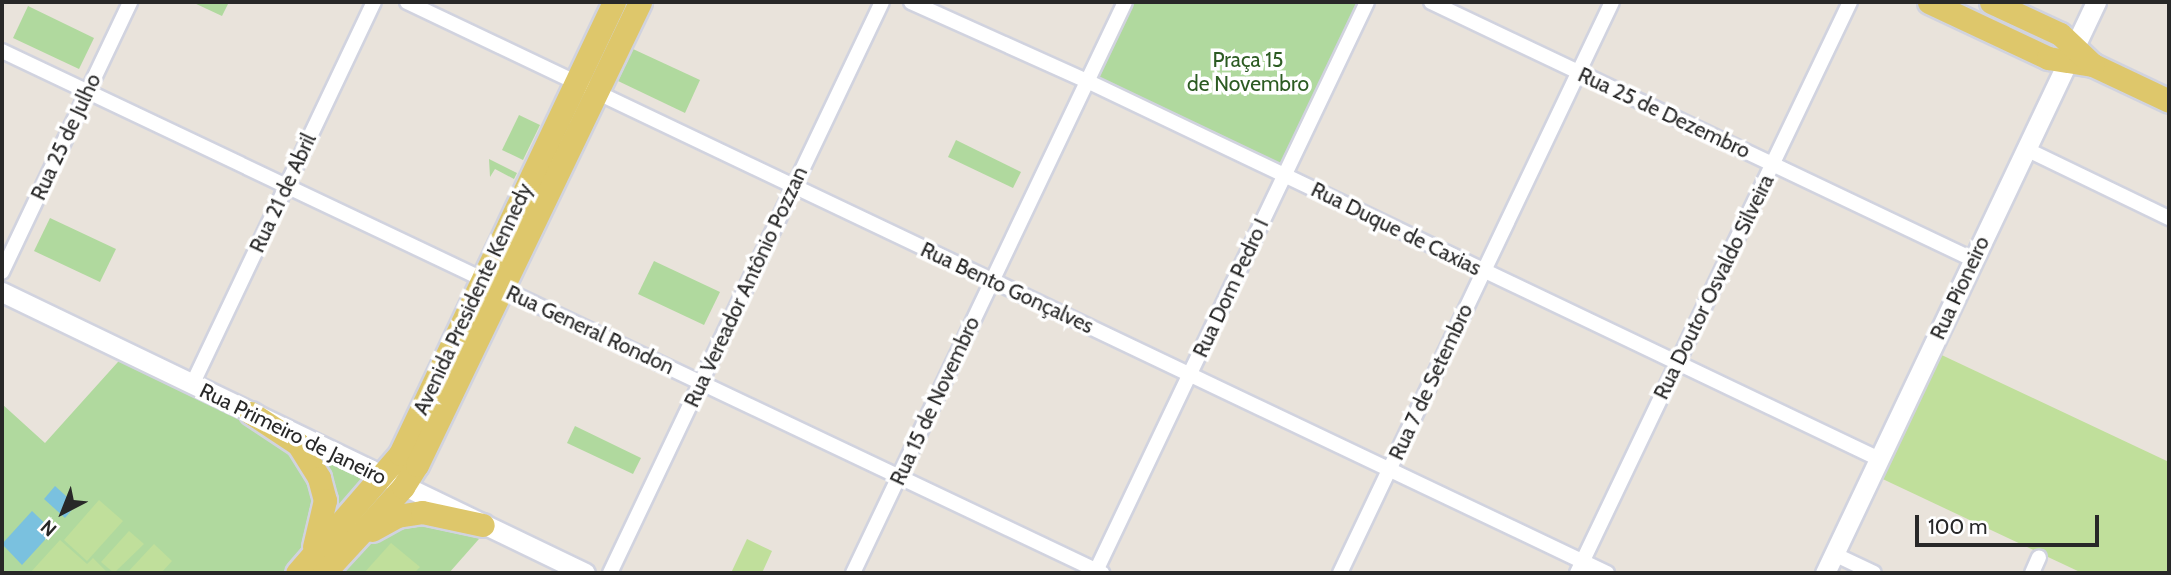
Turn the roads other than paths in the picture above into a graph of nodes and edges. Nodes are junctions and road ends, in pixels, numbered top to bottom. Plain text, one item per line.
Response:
1 (130, 2) edge
2 (374, 2) edge
3 (407, 2) edge
4 (614, 2) edge
5 (640, 2) edge
6 (882, 2) edge
7 (911, 2) edge
8 (1125, 2) edge
9 (1367, 2) edge
10 (1431, 2) edge
11 (1612, 2) edge
12 (1850, 2) edge
13 (1929, 2) edge
14 (1991, 2) edge
15 (2096, 2) edge
16 (2, 51) edge
17 (2071, 55) junction
18 (1578, 72) junction
19 (1087, 81) junction
20 (576, 82) junction
21 (88, 91) junction
22 (597, 92) junction
23 (2169, 101) edge
24 (2026, 149) junction
25 (1772, 164) junction
26 (1284, 175) junction
27 (794, 185) junction
28 (287, 186) junction
29 (2169, 218) edge
30 (1973, 260) junction
31 (1484, 271) junction
32 (2, 272) edge
33 (482, 279) junction
34 (992, 281) junction
35 (503, 289) junction
36 (2, 292) edge
37 (1678, 363) junction
38 (1190, 374) junction
39 (701, 383) junction
40 (192, 385) junction
41 (251, 413) junction
42 (1879, 459) junction
43 (1389, 470) junction
44 (899, 477) junction
45 (393, 482) junction
46 (483, 525) junction
47 (1834, 554) junction
48 (2039, 557) dead end
49 (1580, 567) edge
50 (299, 571) edge
51 (1098, 572) edge
52 (325, 573) edge
53 (585, 573) edge
54 (610, 573) edge
55 (853, 573) edge
56 (1340, 573) edge
57 (1607, 573) edge
58 (1825, 573) edge
59 (1874, 573) edge
60 (2032, 573) edge

1 - 21 street, Rua 25 de Julho
2 - 28 street, Rua 21 de Abril
3 - 20 street, Rua Bento Gonçalves
4 - 20 main road, Avenida Presidente Kennedy
5 - 22 main road, Avenida Presidente Kennedy
6 - 27 street, Rua Vereador Antônio Pozzan
7 - 19 street, Rua Duque de Caxias
8 - 19 street, Rua 15 de Novembro
9 - 26 street, Rua Dom Pedro I
10 - 18 street, Rua 25 de Dezembro
11 - 18 street, Rua 7 de Setembro
12 - 25 street, Rua Doutor Osvaldo Silveira
13 - 17 main road
14 - 17 main road
15 - 17 street, Rua Pioneiro
16 - 21 street, Rua General Rondon
17 - 23 main road
17 - 24 street, Rua Pioneiro
18 - 25 street, Rua 25 de Dezembro
18 - 31 street, Rua 7 de Setembro
19 - 26 street, Rua Duque de Caxias
19 - 34 street, Rua 15 de Novembro
20 - 22 street, Rua Bento Gonçalves
20 - 33 main road, Avenida Presidente Kennedy
21 - 28 street, Rua General Rondon
21 - 32 street, Rua 25 de Julho
22 - 27 street, Rua Bento Gonçalves
22 - 35 main road, Avenida Presidente Kennedy
24 - 29 street
24 - 30 street, Rua Pioneiro
25 - 30 street, Rua 25 de Dezembro
25 - 37 street, Rua Doutor Osvaldo Silveira
26 - 31 street, Rua Duque de Caxias
26 - 38 street, Rua Dom Pedro I
27 - 34 street, Rua Bento Gonçalves
27 - 39 street, Rua Vereador Antônio Pozzan
28 - 33 street, Rua General Rondon
28 - 40 street, Rua 21 de Abril
30 - 42 street, Rua Pioneiro
31 - 37 street, Rua Duque de Caxias
31 - 43 street, Rua 7 de Setembro
33 - 35 street, Rua General Rondon
33 - 45 main road, Avenida Presidente Kennedy
34 - 38 street, Rua Bento Gonçalves
34 - 44 street, Rua 15 de Novembro
35 - 39 street, Rua General Rondon
35 - 45 main road, Avenida Presidente Kennedy
36 - 40 street, Rua Primeiro de Janeiro
37 - 42 street, Rua Duque de Caxias
37 - 49 street, Rua Doutor Osvaldo Silveira
38 - 43 street, Rua Bento Gonçalves
38 - 51 street, Rua Dom Pedro I
39 - 44 street, Rua General Rondon
39 - 54 street, Rua Vereador Antônio Pozzan
40 - 41 street, Rua Primeiro de Janeiro
41 - 45 street, Rua Primeiro de Janeiro
41 - 50 main road
42 - 47 street, Rua Pioneiro
43 - 49 street, Rua Bento Gonçalves
43 - 56 street, Rua 7 de Setembro
44 - 51 street, Rua General Rondon
44 - 55 street, Rua 15 de Novembro
45 - 46 street, Rua Primeiro de Janeiro
45 - 50 main road, Avenida Presidente Kennedy
45 - 52 main road, Avenida Presidente Kennedy
46 - 52 main road
46 - 53 street, Rua Primeiro de Janeiro
47 - 58 street, Rua Pioneiro
47 - 59 street
48 - 60 street
49 - 57 street, Rua Bento Gonçalves

